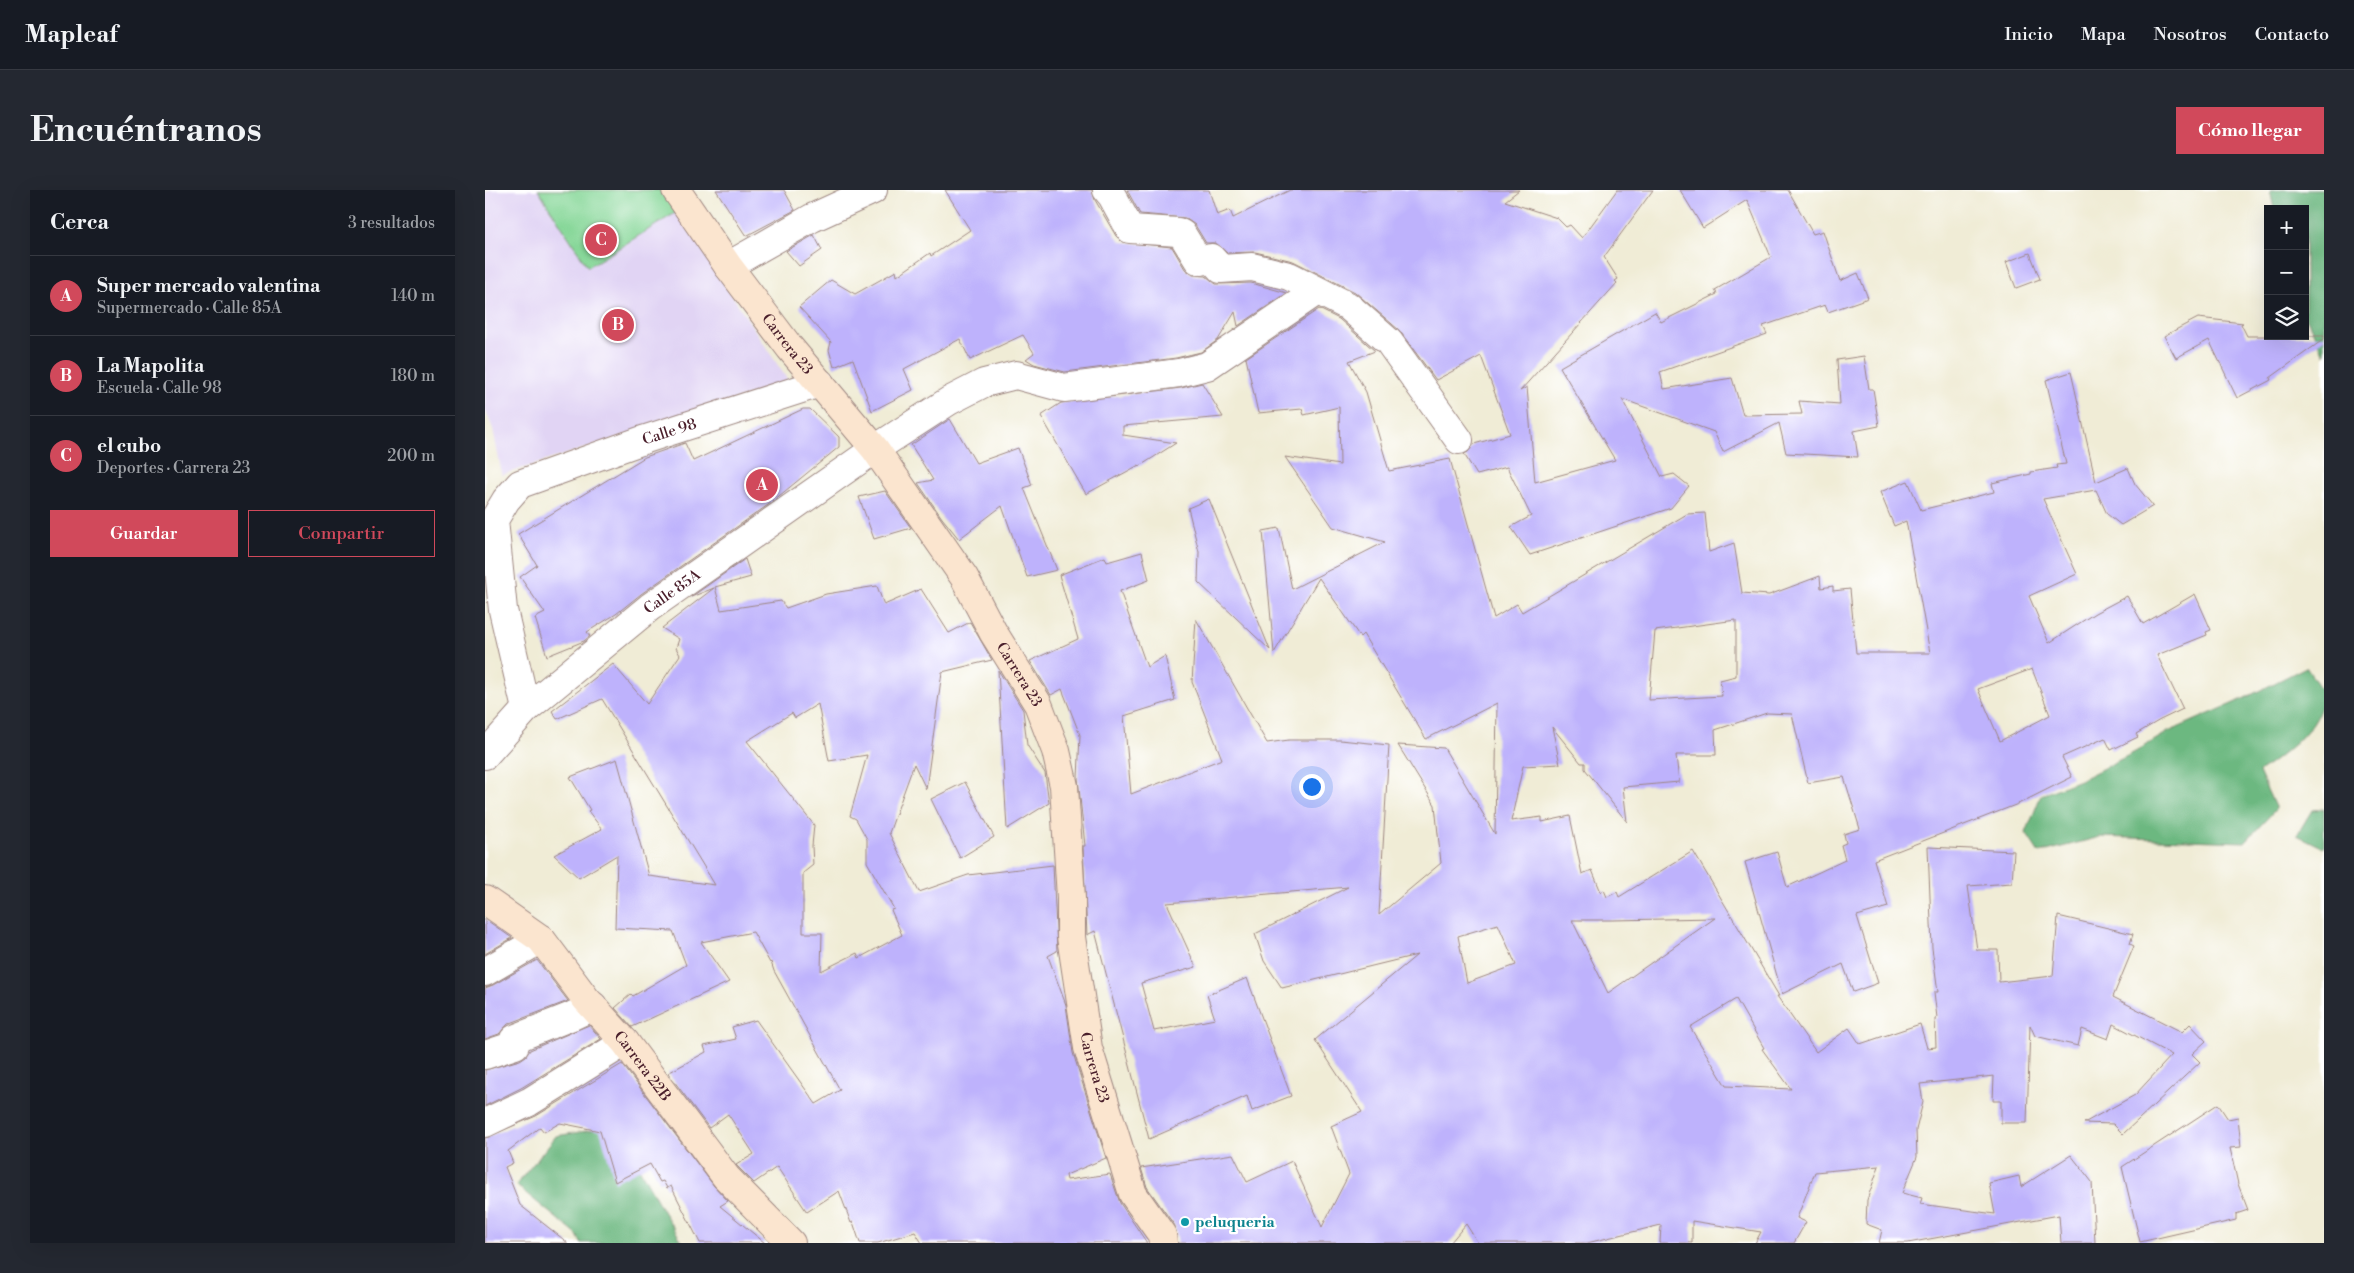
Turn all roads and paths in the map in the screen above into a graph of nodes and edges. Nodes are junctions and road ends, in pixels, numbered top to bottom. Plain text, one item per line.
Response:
1 (676, 190) edge
2 (873, 190) edge
3 (1107, 190) edge
4 (727, 266) junction
5 (1317, 291) junction
6 (820, 383) junction
7 (1459, 440) dead end
8 (875, 449) junction
9 (526, 709) junction
10 (485, 755) edge
11 (485, 900) edge
12 (541, 939) junction
13 (485, 972) edge
14 (485, 976) edge
15 (485, 986) edge
16 (593, 1006) junction
17 (625, 1042) junction
18 (485, 1056) edge
19 (485, 1123) edge
20 (791, 1243) edge
21 (1163, 1243) edge

1 - 4 street, Carrera 23
2 - 4 street
3 - 5 street
4 - 6 street, Carrera 23
5 - 7 street
5 - 8 street, Calle 85A
6 - 8 street, Carrera 23
6 - 9 street, Calle 98
8 - 9 street, Calle 85A
8 - 21 street, Carrera 23
9 - 10 street, Calle 85A
11 - 12 street, Carrera 22B
12 - 13 street
12 - 16 street, Carrera 22B
14 - 15 street
16 - 17 street, Carrera 22B
16 - 18 street
17 - 19 street
17 - 20 street, Carrera 22B

